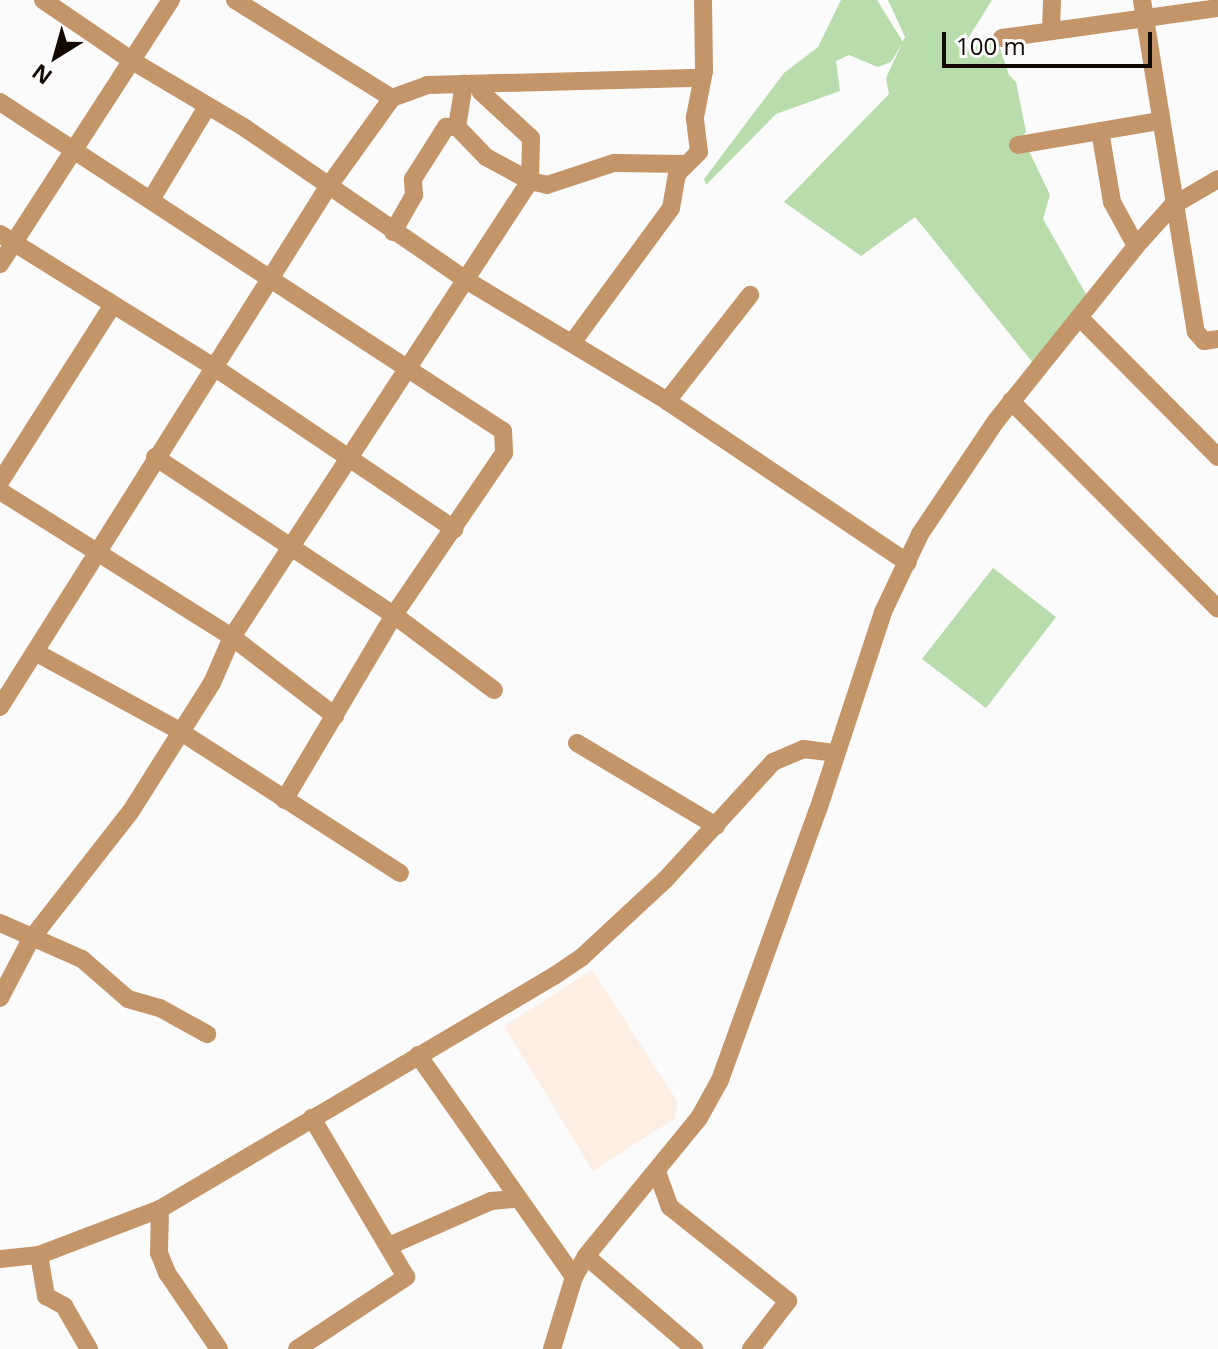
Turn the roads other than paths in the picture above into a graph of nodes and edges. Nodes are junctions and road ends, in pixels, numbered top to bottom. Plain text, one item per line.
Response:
1 (43, 0) edge
2 (171, 0) edge
3 (235, 0) edge
4 (703, 0) edge
5 (1052, 0) edge
6 (1218, 8) edge
7 (1143, 9) edge
8 (1051, 30) junction
9 (1002, 38) dead end
10 (134, 62) junction
11 (701, 78) junction
12 (464, 84) junction
13 (485, 84) junction
14 (392, 98) junction
15 (0, 102) edge
16 (207, 107) junction
17 (1160, 121) junction
18 (457, 127) junction
19 (1100, 131) junction
20 (1018, 145) dead end
21 (74, 149) junction
22 (686, 164) junction
23 (1218, 179) edge
24 (530, 181) junction
25 (328, 187) junction
26 (152, 198) junction
27 (1172, 206) junction
28 (393, 232) junction
29 (7, 239) edge
30 (1136, 246) junction
31 (0, 264) edge
32 (272, 279) junction
33 (466, 280) junction
34 (750, 295) dead end
35 (112, 306) junction
36 (1080, 318) junction
37 (1218, 339) edge
38 (572, 343) junction
39 (214, 367) junction
40 (410, 367) junction
41 (667, 401) junction
42 (1011, 401) junction
43 (155, 457) junction
44 (1218, 457) edge
45 (349, 460) junction
46 (0, 482) edge
47 (0, 491) edge
48 (454, 529) junction
49 (291, 547) junction
50 (100, 556) junction
51 (908, 563) junction
52 (1218, 609) edge
53 (394, 615) junction
54 (232, 637) junction
55 (37, 653) junction
56 (494, 690) dead end
57 (0, 707) edge
58 (335, 716) junction
59 (178, 730) junction
60 (577, 743) dead end
61 (835, 753) junction
62 (284, 800) junction
63 (716, 826) junction
64 (400, 873) dead end
65 (0, 923) edge
66 (31, 939) junction
67 (0, 998) edge
68 (207, 1034) dead end
69 (418, 1055) junction
70 (312, 1118) junction
71 (657, 1172) junction
72 (516, 1199) junction
73 (160, 1209) junction
74 (389, 1246) junction
75 (39, 1255) junction
76 (586, 1256) junction
77 (0, 1259) edge
78 (574, 1277) junction
79 (89, 1349) edge
80 (219, 1349) edge
81 (297, 1349) edge
82 (552, 1349) edge
83 (694, 1349) edge
84 (751, 1349) edge

1 - 10 street
2 - 10 street
3 - 14 street
4 - 11 street
5 - 8 street
6 - 7 street
7 - 8 street
7 - 17 street
8 - 9 street
10 - 16 street
10 - 21 street
11 - 13 street
11 - 22 street
12 - 13 street
12 - 14 street
12 - 18 street
13 - 24 street
14 - 25 street
15 - 21 street
16 - 25 street
16 - 26 street
17 - 19 street
17 - 27 street
18 - 24 street
18 - 28 street
19 - 20 street
19 - 30 street
21 - 26 street
21 - 29 street
22 - 24 street
22 - 38 street
23 - 27 street
24 - 33 street
25 - 28 street
25 - 32 street
26 - 32 street
27 - 30 street
27 - 37 street
28 - 33 street
29 - 31 street
29 - 35 street
30 - 36 street
32 - 39 street
32 - 40 street
33 - 38 street
33 - 40 street
34 - 41 street
35 - 39 street
35 - 46 street
36 - 42 street
36 - 44 street
38 - 41 street
39 - 43 street
39 - 45 street
40 - 45 street
40 - 48 street
41 - 51 street
42 - 51 street
42 - 52 street
43 - 49 street
43 - 50 street
45 - 48 street
45 - 49 street
47 - 50 street
48 - 53 street
49 - 53 street
49 - 54 street
50 - 54 street
50 - 55 street
51 - 61 street
53 - 56 street
53 - 58 street
54 - 58 street
54 - 59 street
55 - 57 street
55 - 59 street
58 - 62 street
59 - 62 street
59 - 66 street
60 - 63 street
61 - 63 street
61 - 71 street
62 - 64 street
63 - 69 street
65 - 66 street
66 - 67 street
66 - 68 street
69 - 70 street
69 - 72 street
70 - 73 street
70 - 74 street
71 - 76 street
71 - 84 street
72 - 74 street
72 - 78 street
73 - 75 street
73 - 80 street
74 - 81 street
75 - 77 street
75 - 79 street
76 - 78 street
76 - 83 street
78 - 82 street

